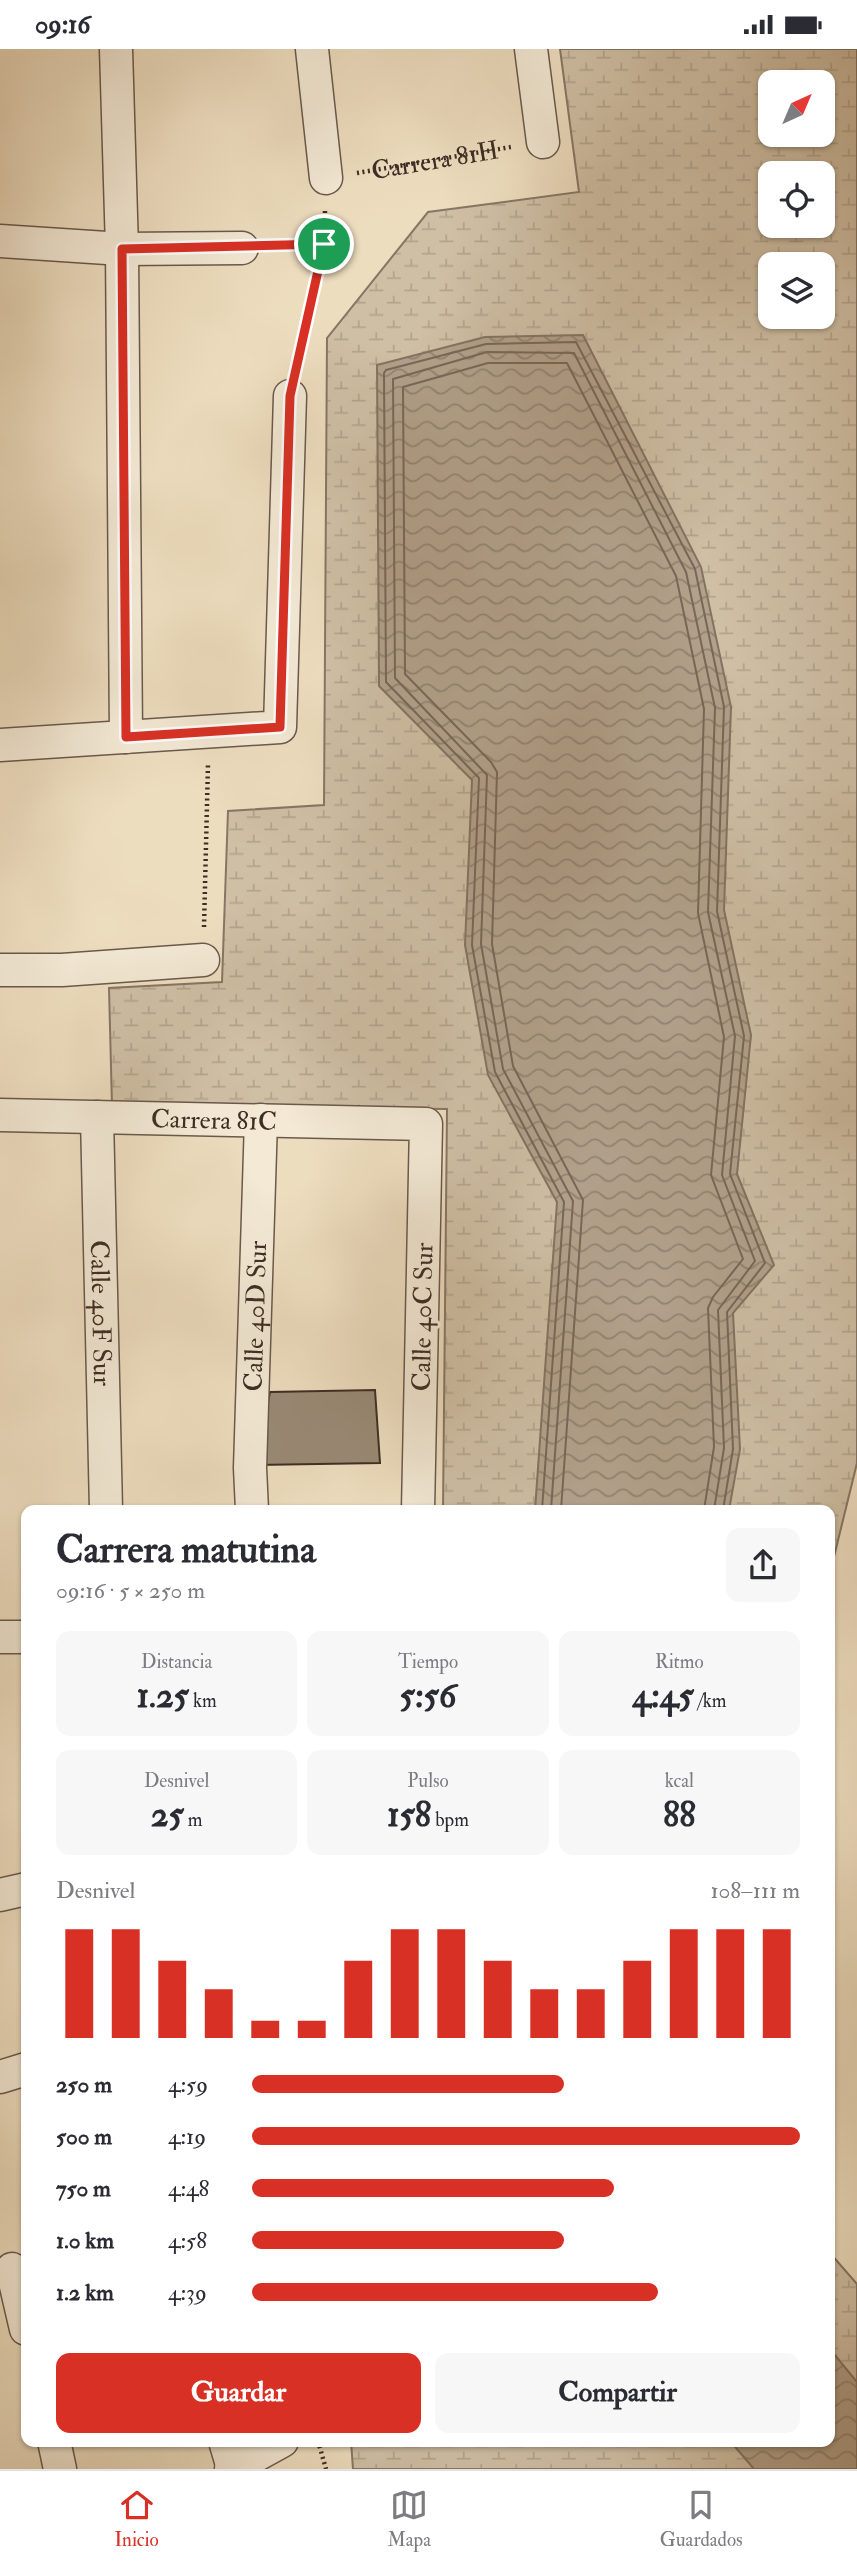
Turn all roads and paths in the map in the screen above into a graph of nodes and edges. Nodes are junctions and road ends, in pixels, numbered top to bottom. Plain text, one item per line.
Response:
1 (116, 49) edge
2 (312, 49) edge
3 (531, 49) edge
4 (543, 142) joint
5 (326, 178) junction
6 (0, 241) edge
7 (324, 244) junction
8 (242, 248) joint
9 (122, 249) junction
10 (290, 396) joint
11 (208, 732) junction
12 (126, 737) junction
13 (0, 745) edge
14 (203, 960) joint
15 (0, 969) edge
16 (0, 1115) edge
17 (97, 1117) junction
18 (261, 1121) junction
19 (426, 1124) joint
20 (106, 1505) edge
21 (252, 1505) edge
22 (418, 1505) edge
23 (0, 1637) edge
24 (21, 1637) edge
25 (21, 1890) edge
26 (0, 1895) edge
27 (21, 2071) edge
28 (0, 2077) edge
29 (13, 2268) edge
30 (21, 2306) edge
31 (55, 2447) edge
32 (226, 2447) edge
33 (271, 2447) edge
34 (320, 2447) edge
35 (60, 2469) edge
36 (232, 2469) edge
37 (326, 2469) edge

1 - 9 street
2 - 5 street
3 - 4 street
4 - 5 path, Carrera 81H
5 - 7 path
6 - 9 street
7 - 8 path
7 - 10 path
8 - 9 street
9 - 12 street
10 - 11 street
11 - 12 street
11 - 14 path
12 - 13 street
14 - 15 street
16 - 17 street, Carrera 81C
17 - 18 street, Carrera 81C
17 - 20 street, Calle 40F Sur
18 - 19 street, Carrera 81C
18 - 21 street, Calle 40D Sur
19 - 22 street, Calle 40C Sur
23 - 24 street
25 - 26 street
27 - 28 street
29 - 30 street
31 - 35 street
32 - 36 street
33 - 36 street
34 - 37 path

